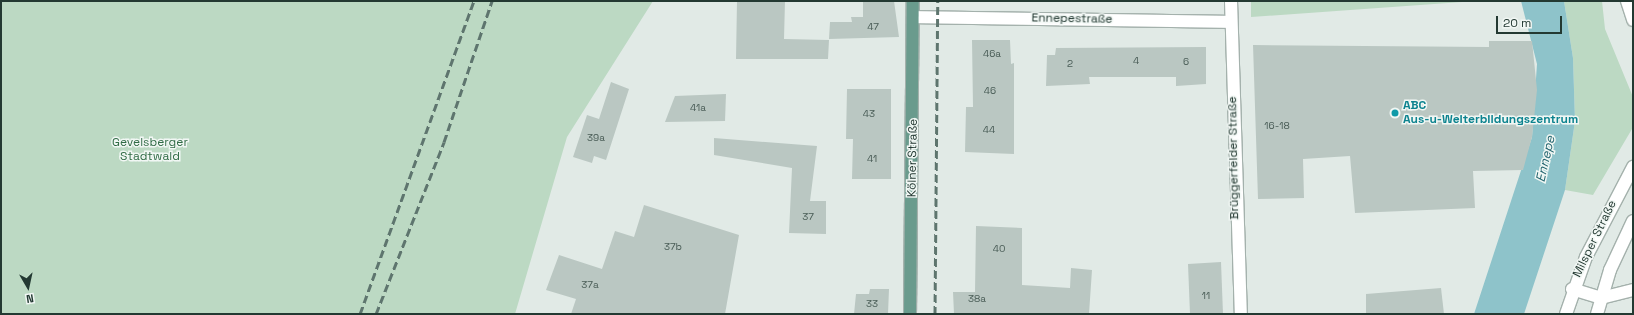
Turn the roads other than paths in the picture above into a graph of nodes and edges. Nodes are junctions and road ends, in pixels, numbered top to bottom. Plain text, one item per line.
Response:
1 (914, 1) edge
2 (1231, 1) edge
3 (1627, 1) edge
4 (913, 18) junction
5 (1633, 20) edge
6 (1232, 22) junction
7 (1633, 167) edge
8 (1633, 221) edge
9 (1572, 289) junction
10 (1633, 290) edge
11 (1601, 298) junction
12 (910, 314) edge
13 (1241, 314) edge
14 (1566, 314) edge
15 (1596, 314) edge

1 - 4 main road, Kölner Straße
2 - 6 street, Brüggerfelder Straße
3 - 5 street
4 - 6 street, Ennepestraße
4 - 12 main road, Kölner Straße
6 - 13 street, Brüggerfelder Straße
7 - 9 street, Milsper Straße
8 - 11 street
9 - 11 street
9 - 14 street, Milsper Straße
10 - 11 street
11 - 15 street

